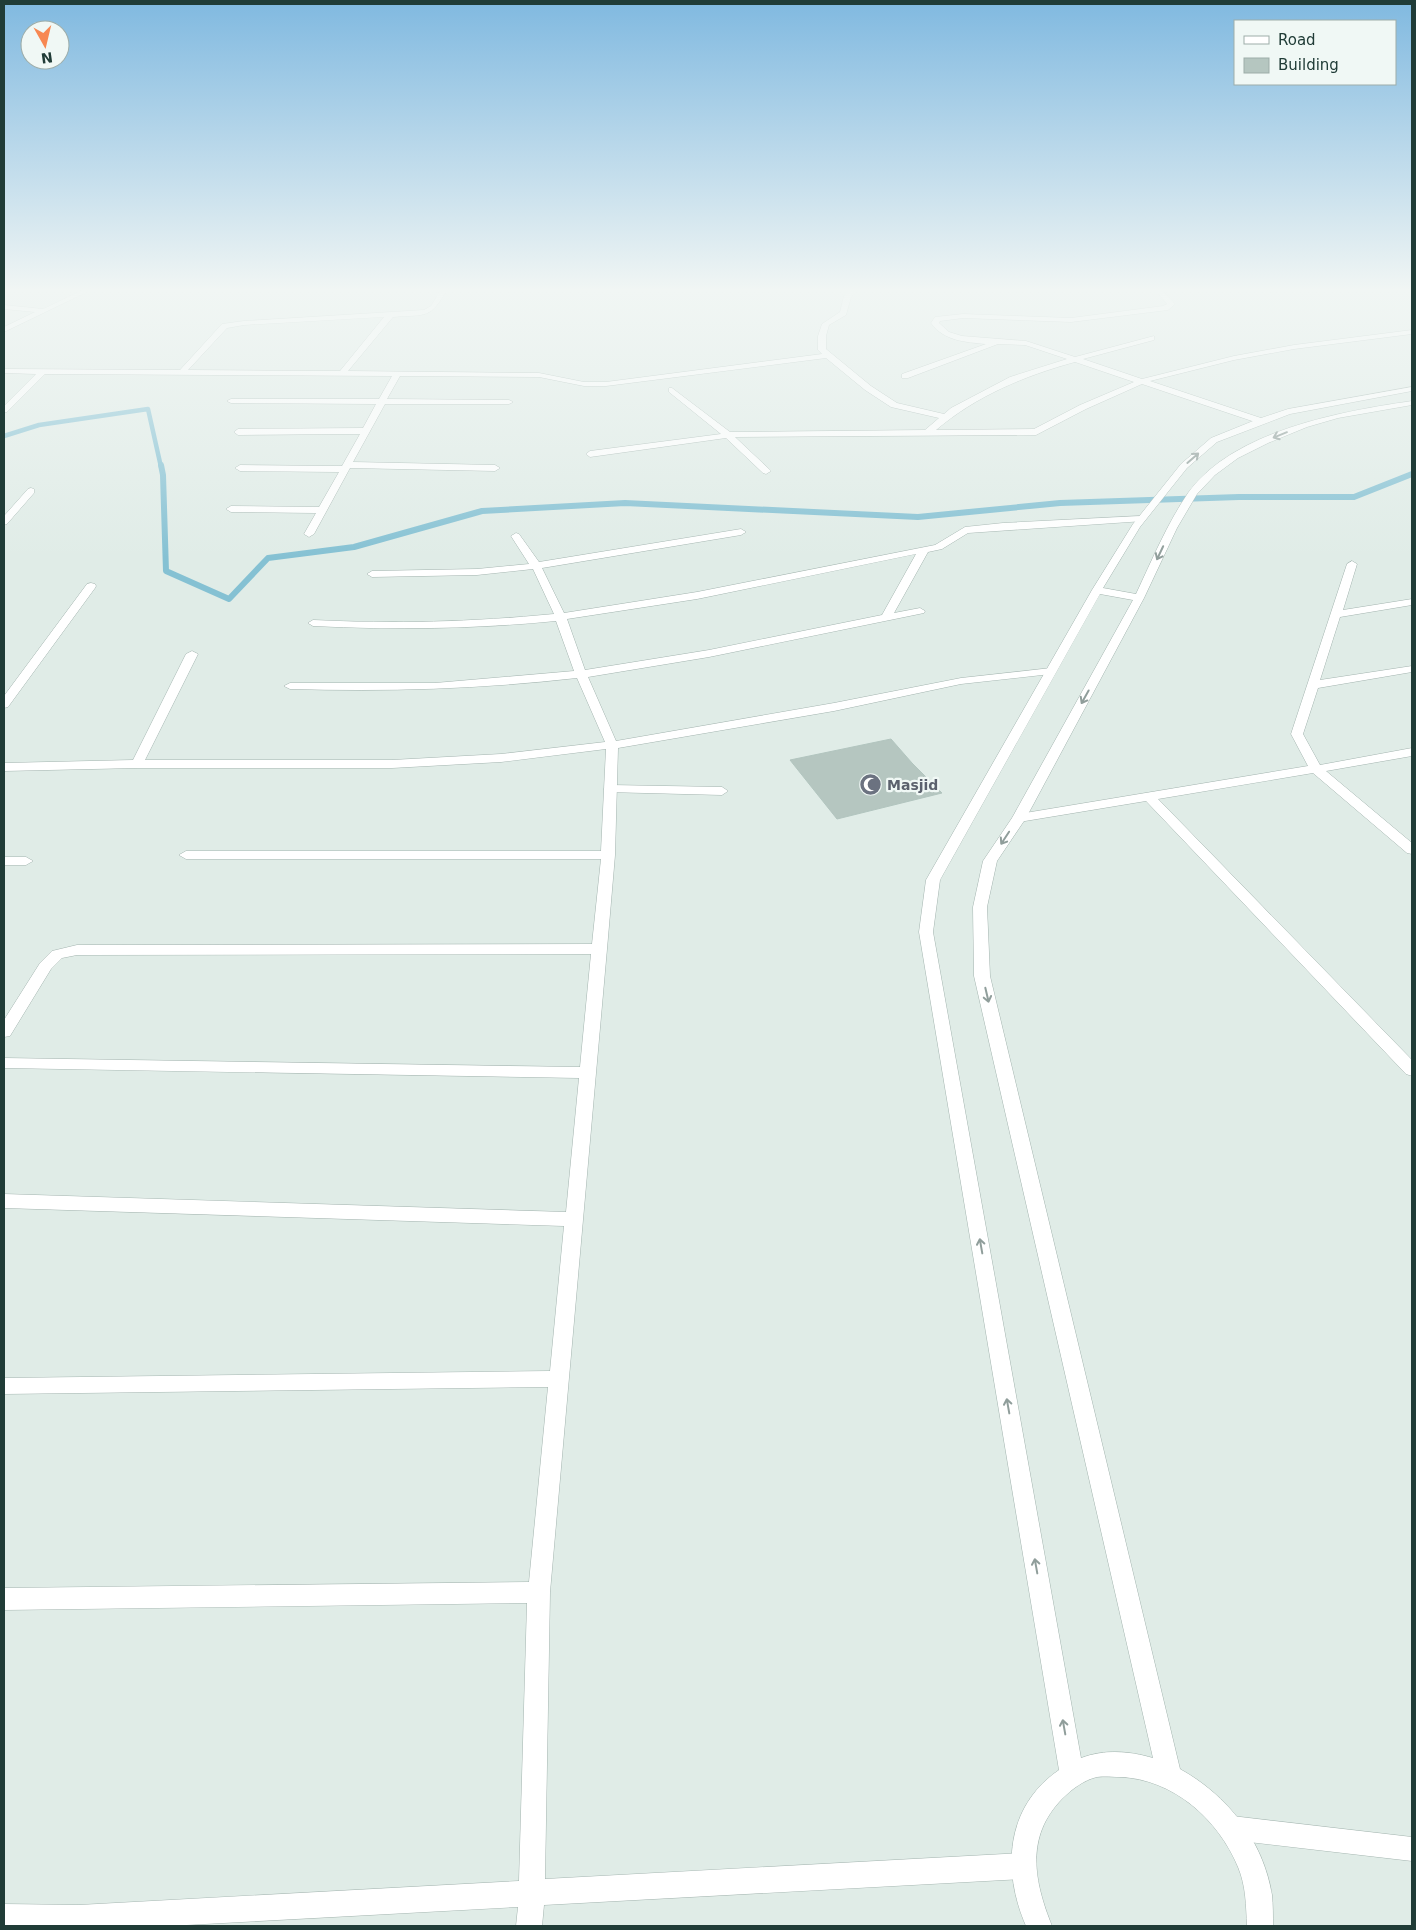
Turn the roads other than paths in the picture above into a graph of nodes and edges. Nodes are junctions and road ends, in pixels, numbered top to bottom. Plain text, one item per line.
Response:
1 (35, 378) edge
2 (395, 378) edge
3 (554, 378) edge
4 (651, 378) edge
5 (856, 378) edge
6 (1016, 378) edge
7 (1133, 378) edge
8 (1154, 378) edge
9 (1142, 381) junction
10 (1412, 389) edge
11 (672, 390) dead end
12 (231, 401) dead end
13 (382, 402) junction
14 (509, 402) dead end
15 (1412, 403) edge
16 (4, 410) edge
17 (945, 417) junction
18 (1261, 421) junction
19 (238, 432) dead end
20 (365, 432) junction
21 (927, 433) junction
22 (728, 435) junction
23 (590, 454) dead end
24 (346, 467) junction
25 (240, 468) dead end
26 (495, 468) dead end
27 (766, 471) dead end
28 (31, 490) dead end
29 (231, 508) dead end
30 (322, 510) junction
31 (1144, 516) junction
32 (4, 522) edge
33 (741, 532) dead end
34 (309, 534) dead end
35 (516, 536) dead end
36 (924, 550) junction
37 (1352, 564) dead end
38 (536, 566) junction
39 (372, 574) dead end
40 (91, 586) dead end
41 (1096, 590) junction
42 (1139, 598) junction
43 (1412, 602) edge
44 (920, 612) dead end
45 (1336, 614) junction
46 (560, 616) junction
47 (886, 618) junction
48 (313, 623) dead end
49 (192, 654) dead end
50 (1412, 669) edge
51 (1051, 671) junction
52 (582, 674) junction
53 (1312, 685) junction
54 (290, 686) dead end
55 (4, 704) edge
56 (612, 745) junction
57 (1412, 752) edge
58 (136, 764) junction
59 (4, 767) edge
60 (1316, 769) junction
61 (610, 789) junction
62 (722, 791) dead end
63 (1148, 796) junction
64 (1019, 818) junction
65 (1412, 849) edge
66 (186, 855) dead end
67 (608, 855) junction
68 (4, 861) edge
69 (26, 861) dead end
70 (600, 949) junction
71 (4, 1032) edge
72 (4, 1063) edge
73 (1412, 1070) edge
74 (588, 1073) junction
75 (4, 1201) edge
76 (574, 1219) junction
77 (559, 1379) junction
78 (4, 1386) edge
79 (539, 1592) junction
80 (4, 1599) edge
81 (1072, 1775) junction
82 (1170, 1776) junction
83 (1232, 1828) junction
84 (1412, 1850) edge
85 (1022, 1866) junction
86 (532, 1894) junction
87 (4, 1917) edge
88 (78, 1922) edge
89 (529, 1926) edge
90 (1039, 1926) edge
91 (1260, 1926) edge

1 - 16 street
2 - 13 street
3 - 4 street
5 - 17 street
6 - 17 street
7 - 9 street
8 - 9 street
9 - 18 street
9 - 21 street
10 - 18 street
11 - 22 street
12 - 13 street
13 - 14 street
13 - 20 street
15 -> 42 street
17 - 21 street
31 -> 18 street
19 - 20 street
20 - 24 street
21 - 22 street
22 - 23 street
22 - 27 street
24 - 25 street
24 - 26 street
24 - 30 street
28 - 32 street
29 - 30 street
30 - 34 street
31 - 36 street
31 - 41 street
33 - 38 street
35 - 38 street
36 - 46 street
36 - 47 street
37 - 45 street
38 - 39 street
38 - 46 street
40 - 55 street
41 - 42 street
41 - 51 street
42 -> 64 street
43 - 45 street
44 - 47 street
45 - 53 street
46 - 48 street
46 - 52 street
47 - 52 street
49 - 58 street
50 - 53 street
51 - 56 street
81 -> 51 street
52 - 54 street
52 - 56 street
53 - 60 street
56 - 58 street
56 - 61 street
57 - 60 street
58 - 59 street
60 - 63 street
60 - 65 street
61 - 62 lane
61 - 67 street
63 - 64 street
63 - 73 street
64 -> 82 street
66 - 67 street
67 - 70 street
68 - 69 street
70 - 71 street
70 - 74 street
72 - 74 street
74 - 76 street
75 - 76 street
76 - 77 street
77 - 78 street
77 - 79 street
79 - 80 street
79 - 86 street
81 - 82 street
81 - 85 street
82 - 83 street
83 - 84 lane
83 - 91 street
85 - 86 street
85 - 90 street
86 - 88 street
86 - 89 street
87 - 88 street

